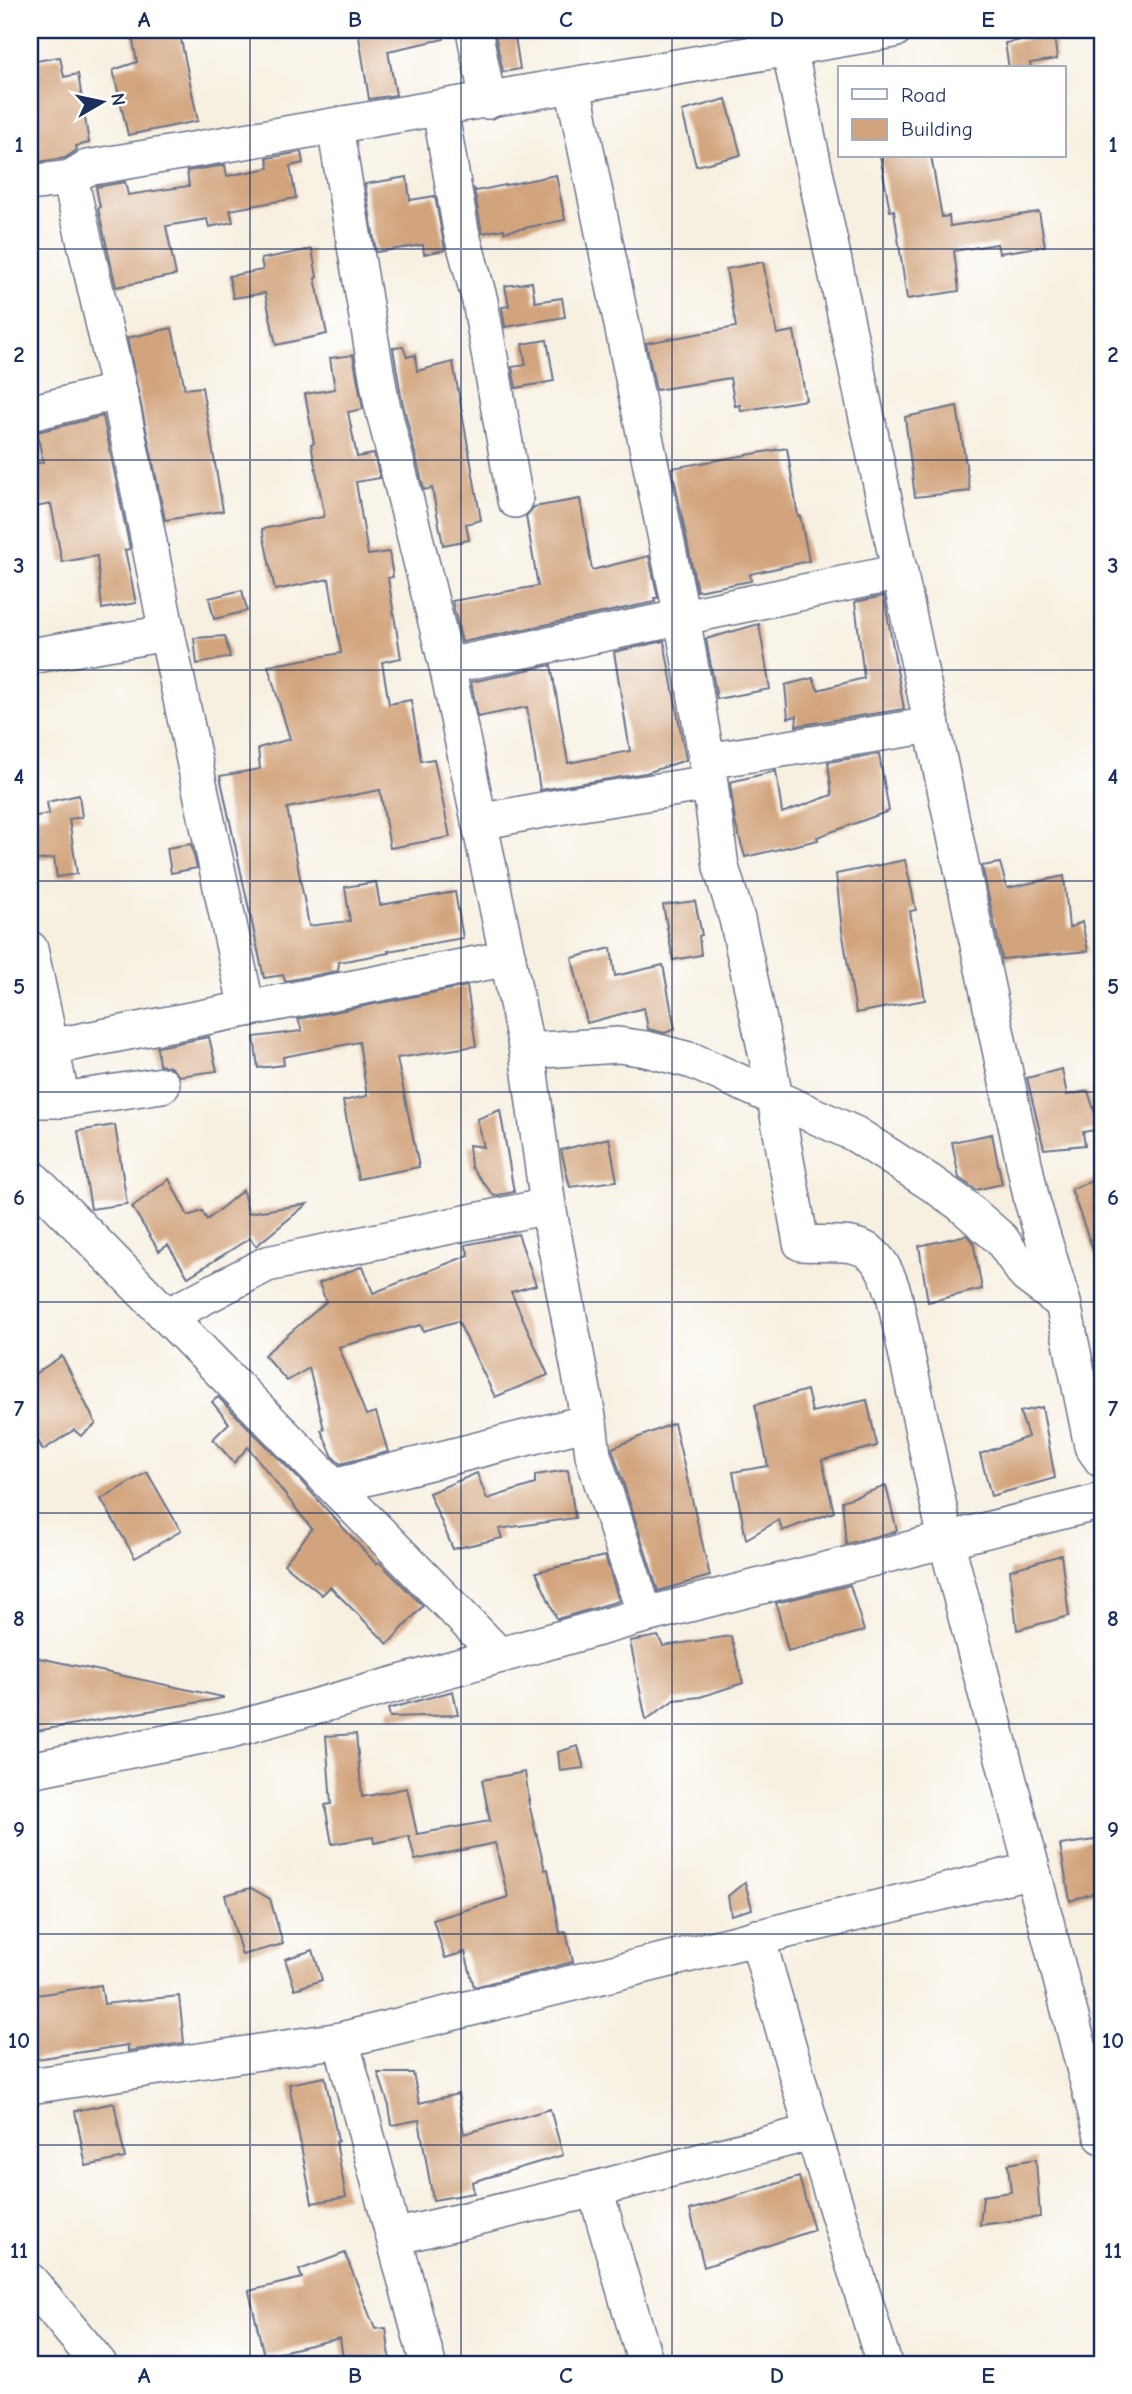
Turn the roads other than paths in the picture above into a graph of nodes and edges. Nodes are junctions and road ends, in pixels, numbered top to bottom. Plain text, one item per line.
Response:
1 (474, 30) edge
2 (894, 30) edge
3 (806, 41) edge
4 (573, 86) junction
5 (488, 101) junction
6 (440, 109) junction
7 (335, 127) junction
8 (70, 178) junction
9 (30, 183) edge
10 (120, 390) junction
11 (30, 413) edge
12 (515, 500) dead end
13 (900, 572) junction
14 (681, 617) junction
15 (167, 633) junction
16 (30, 656) edge
17 (447, 666) junction
18 (932, 725) junction
19 (708, 772) junction
20 (480, 822) junction
21 (30, 949) edge
22 (508, 958) junction
23 (247, 1009) junction
24 (51, 1047) junction
25 (527, 1051) junction
26 (162, 1085) dead end
27 (776, 1099) junction
28 (46, 1100) edge
29 (30, 1176) edge
30 (548, 1206) junction
31 (1063, 1303) junction
32 (167, 1316) junction
33 (589, 1422) junction
34 (1102, 1460) edge
35 (334, 1486) junction
36 (1102, 1499) edge
37 (946, 1540) junction
38 (645, 1615) junction
39 (499, 1655) junction
40 (30, 1770) edge
41 (1032, 1870) junction
42 (757, 1937) junction
43 (341, 2040) junction
44 (30, 2087) edge
45 (813, 2132) junction
46 (1102, 2136) edge
47 (595, 2189) junction
48 (394, 2237) junction
49 (30, 2281) edge
50 (99, 2364) edge
51 (428, 2364) edge
52 (646, 2364) edge
53 (884, 2364) edge

1 - 5 street
2 - 3 street
3 - 4 street
3 - 13 street
4 - 5 street
4 - 14 street
5 - 6 street
6 - 7 street
6 - 12 street
7 - 8 street
7 - 17 street
8 - 9 street
8 - 10 street
10 - 11 street
10 - 15 street
13 - 14 street
13 - 18 street
14 - 17 street
14 - 19 street
15 - 16 street
15 - 23 street
17 - 20 street
18 - 19 street
18 - 31 street
19 - 20 street
19 - 27 street
20 - 22 street
21 - 24 street
22 - 23 street
22 - 25 street
23 - 24 street
24 - 28 street
25 - 27 street
25 - 30 street
26 - 28 street
27 - 31 street
27 - 37 street
29 - 32 street
30 - 32 street
30 - 33 street
31 - 34 street
32 - 35 street
33 - 35 street
33 - 38 street
35 - 39 street
36 - 37 street
37 - 38 street
37 - 41 street
38 - 39 street
39 - 40 street
41 - 42 street
41 - 46 street
42 - 43 street
42 - 45 street
43 - 44 street
43 - 48 street
45 - 47 street
45 - 53 street
47 - 48 street
47 - 52 street
48 - 51 street
49 - 50 street

